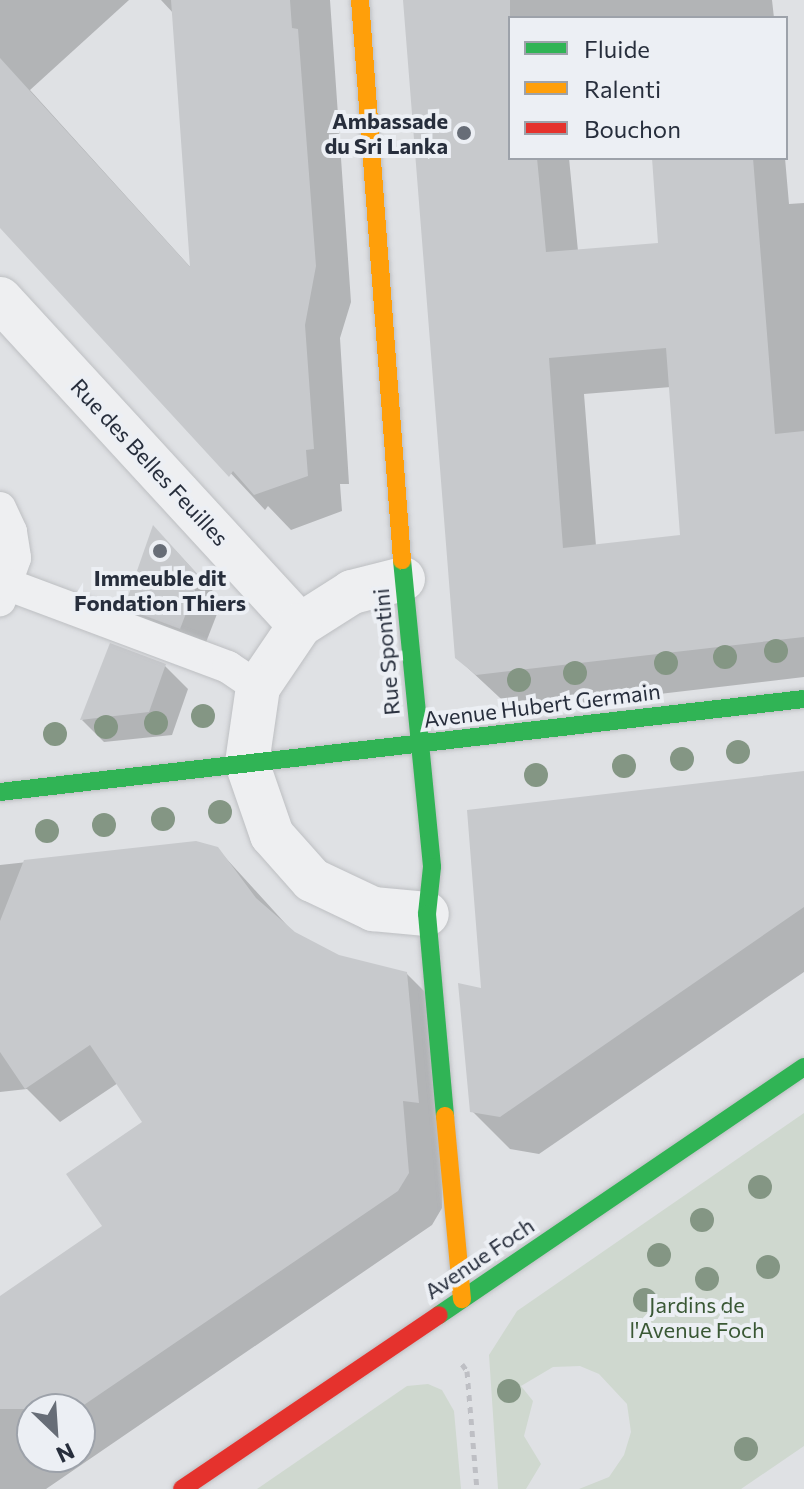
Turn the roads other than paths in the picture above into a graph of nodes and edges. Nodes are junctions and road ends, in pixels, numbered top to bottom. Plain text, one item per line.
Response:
1 (360, 0) edge
2 (0, 299) edge
3 (0, 508) edge
4 (403, 579) junction
5 (4, 593) edge
6 (300, 625) junction
7 (258, 687) junction
8 (804, 699) edge
9 (418, 743) junction
10 (247, 763) junction
11 (0, 792) edge
12 (427, 914) junction
13 (804, 1067) edge
14 (462, 1299) junction
15 (182, 1489) edge

1 - 4 street, Rue Spontini
2 - 6 street, Rue des Belles Feuilles
3 - 5 lane
4 - 6 street
4 - 9 street, Rue Spontini
5 - 7 lane
6 - 7 street
7 - 10 street
8 - 9 street, Avenue Hubert Germain
9 - 10 street, Avenue Hubert Germain
9 - 12 street, Rue Spontini
10 - 11 street, Avenue Hubert Germain
10 - 12 street
12 - 14 street, Rue Spontini
13 - 14 street, Avenue Foch
14 - 15 street, Avenue Foch

